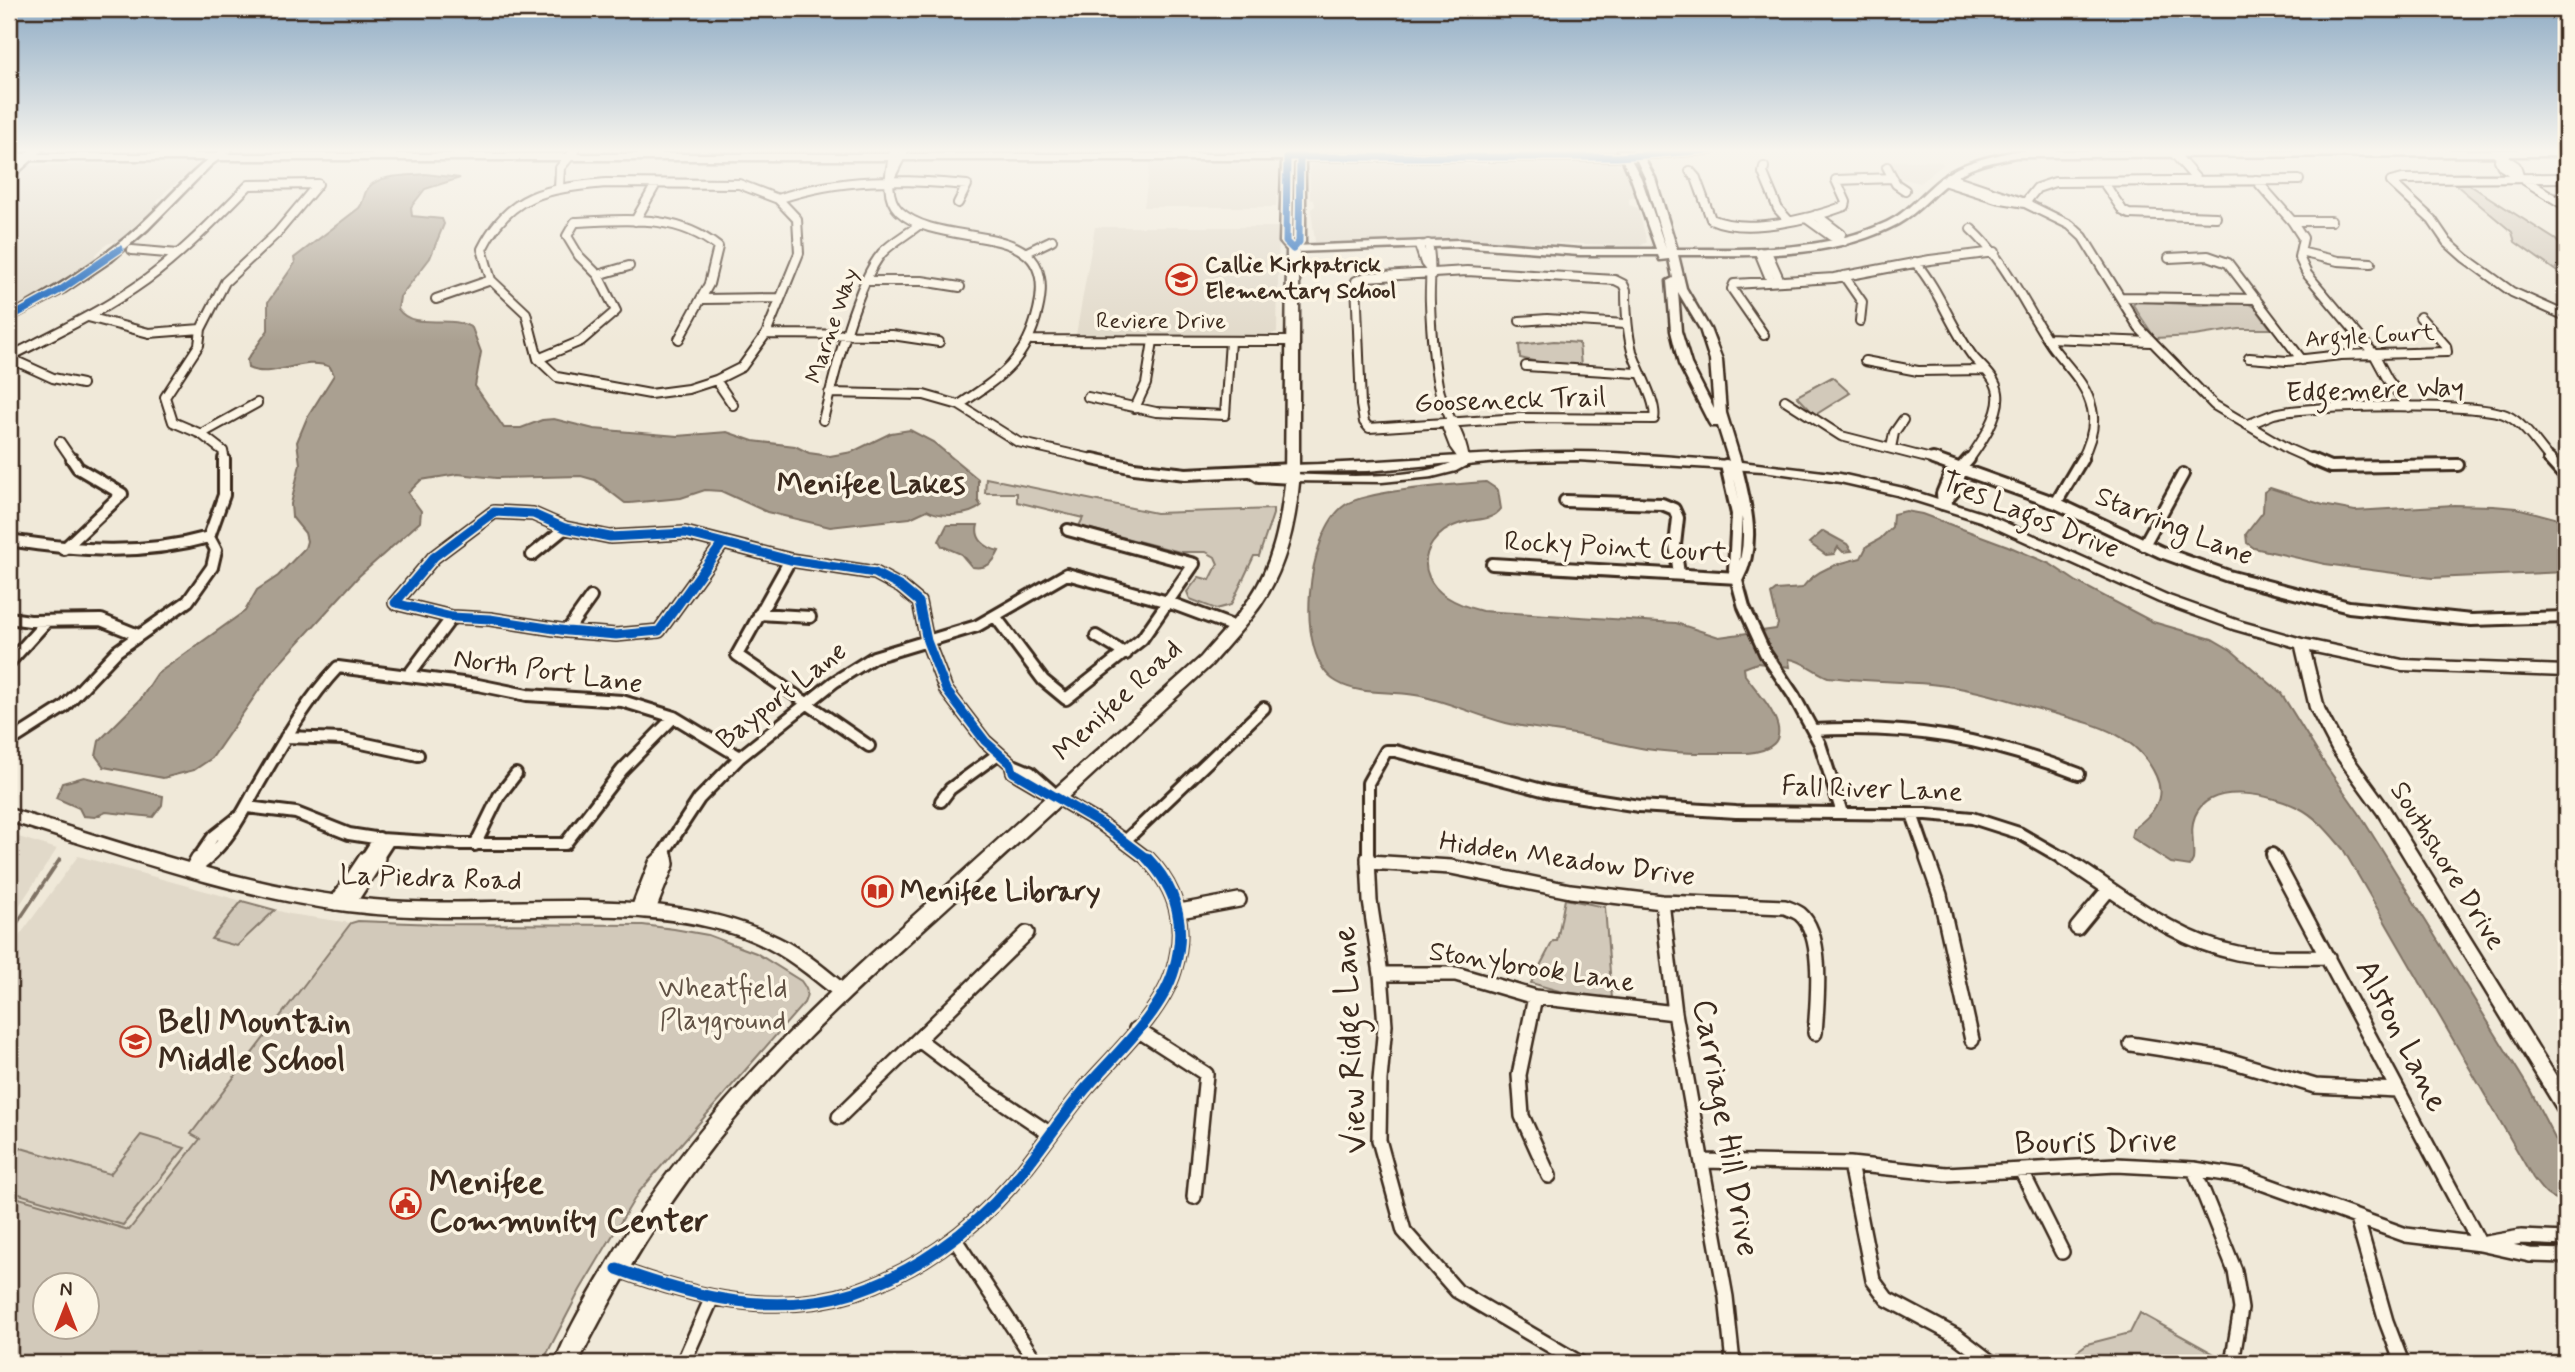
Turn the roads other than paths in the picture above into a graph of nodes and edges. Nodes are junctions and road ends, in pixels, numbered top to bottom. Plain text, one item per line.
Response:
1 (158, 214) edge
2 (165, 214) edge
3 (219, 214) edge
4 (293, 214) edge
5 (505, 214) edge
6 (639, 214) edge
7 (792, 214) edge
8 (907, 214) edge
9 (1288, 214) edge
10 (1651, 214) edge
11 (1658, 214) edge
12 (1709, 214) edge
13 (1783, 214) edge
14 (1819, 214) edge
15 (1908, 214) edge
16 (2051, 214) edge
17 (2128, 214) edge
18 (2286, 214) edge
19 (2427, 214) edge
20 (1816, 215) junction
21 (2216, 217) dead end
22 (1806, 218) junction
23 (635, 221) junction
24 (1789, 221) junction
25 (2292, 221) junction
26 (2331, 221) dead end
27 (920, 224) junction
28 (1831, 226) junction
29 (1821, 229) junction
30 (1971, 229) dead end
31 (1841, 239) junction
32 (1052, 240) dead end
33 (1424, 245) junction
34 (1293, 249) junction
35 (126, 251) junction
36 (1667, 252) junction
37 (1763, 252) junction
38 (1995, 252) junction
39 (2300, 252) junction
40 (1025, 253) junction
41 (175, 256) junction
42 (2169, 258) dead end
43 (1915, 262) junction
44 (2371, 263) dead end
45 (629, 266) dead end
46 (1433, 273) junction
47 (598, 275) junction
48 (1844, 276) junction
49 (491, 280) junction
50 (867, 281) junction
51 (1775, 281) junction
52 (960, 287) dead end
53 (2122, 296) junction
54 (780, 298) junction
55 (436, 299) dead end
56 (703, 299) junction
57 (2256, 299) junction
58 (2566, 316) edge
59 (88, 317) junction
60 (2420, 317) dead end
61 (9, 318) edge
62 (1520, 321) dead end
63 (1860, 321) dead end
64 (1625, 324) junction
65 (9, 325) edge
66 (201, 329) junction
67 (849, 333) junction
68 (766, 334) junction
69 (1764, 335) dead end
70 (2048, 338) junction
71 (679, 339) dead end
72 (1032, 340) junction
73 (1153, 341) junction
74 (1230, 341) junction
75 (1291, 341) junction
76 (939, 342) dead end
77 (2151, 342) junction
78 (2374, 354) junction
79 (9, 357) edge
80 (2249, 358) dead end
81 (538, 359) junction
82 (2302, 360) junction
83 (1865, 361) dead end
84 (1526, 366) dead end
85 (1985, 370) junction
86 (1637, 373) junction
87 (716, 380) junction
88 (82, 384) dead end
89 (829, 393) junction
90 (1088, 397) dead end
91 (1785, 400) dead end
92 (257, 403) dead end
93 (733, 405) dead end
94 (959, 405) junction
95 (2409, 407) junction
96 (1135, 408) junction
97 (823, 420) dead end
98 (1903, 420) dead end
99 (1450, 422) junction
100 (2249, 424) junction
101 (201, 434) junction
102 (60, 442) dead end
103 (1891, 448) junction
104 (1465, 461) junction
105 (1731, 465) junction
106 (2458, 466) dead end
107 (1961, 468) junction
108 (1292, 473) junction
109 (2183, 474) dead end
110 (2566, 478) edge
111 (1565, 501) dead end
112 (2056, 503) junction
113 (1943, 504) junction
114 (565, 528) junction
115 (1068, 530) dead end
116 (208, 537) junction
117 (9, 540) edge
118 (722, 544) junction
119 (2144, 545) junction
120 (64, 549) junction
121 (532, 555) dead end
122 (790, 560) junction
123 (1492, 564) dead end
124 (1679, 574) junction
125 (1738, 578) junction
126 (591, 597) dead end
127 (1168, 602) junction
128 (759, 614) junction
129 (995, 616) junction
130 (452, 617) junction
131 (810, 617) dead end
132 (2566, 617) edge
133 (9, 618) edge
134 (47, 621) junction
135 (1235, 627) junction
136 (566, 631) junction
137 (138, 635) junction
138 (1096, 636) dead end
139 (927, 641) junction
140 (2302, 645) junction
141 (1126, 654) junction
142 (9, 663) edge
143 (2566, 671) edge
144 (408, 676) junction
145 (808, 704) junction
146 (1264, 708) dead end
147 (674, 717) junction
148 (1813, 730) junction
149 (286, 737) junction
150 (9, 742) edge
151 (869, 746) dead end
152 (1386, 751) joint
153 (998, 754) junction
154 (418, 755) dead end
155 (740, 757) junction
156 (516, 774) dead end
157 (2079, 774) dead end
158 (1058, 797) junction
159 (941, 801) dead end
160 (244, 811) junction
161 (1842, 813) junction
162 (1912, 814) junction
163 (9, 815) edge
164 (384, 839) junction
165 (1126, 840) junction
166 (475, 845) junction
167 (2272, 854) dead end
168 (1368, 862) junction
169 (193, 869) junction
170 (2109, 889) junction
171 (1238, 900) dead end
172 (1662, 902) junction
173 (342, 904) junction
174 (644, 909) junction
175 (1180, 911) junction
176 (2077, 928) dead end
177 (1027, 933) dead end
178 (2328, 957) junction
179 (1381, 974) junction
180 (842, 992) junction
181 (1535, 997) junction
182 (1675, 1013) junction
183 (1136, 1029) junction
184 (1815, 1033) dead end
185 (919, 1040) junction
186 (1972, 1041) dead end
187 (2131, 1044) dead end
188 (2397, 1090) junction
189 (2566, 1108) edge
190 (839, 1117) dead end
191 (1049, 1133) junction
192 (1702, 1161) junction
193 (1850, 1164) junction
194 (2194, 1168) junction
195 (2022, 1172) junction
196 (1549, 1176) dead end
197 (1195, 1197) dead end
198 (2357, 1219) junction
199 (954, 1238) junction
200 (2538, 1238) junction
201 (2566, 1239) edge
202 (2480, 1244) junction
203 (2062, 1252) dead end
204 (2547, 1255) junction
205 (2566, 1256) edge
206 (617, 1269) junction
207 (711, 1300) junction
208 (1036, 1362) edge
209 (566, 1363) edge
210 (682, 1363) edge
211 (1580, 1363) edge
212 (1732, 1363) edge
213 (1992, 1363) edge
214 (2232, 1363) edge
215 (2402, 1363) edge

1 - 35 street
2 - 35 street
3 - 41 street
4 - 66 street
5 - 49 street
6 - 23 street
7 - 54 street
8 - 27 street
9 - 34 main road, Menifee Road
10 - 36 street
11 - 36 street
12 - 24 street
13 - 24 street
14 - 20 street
15 - 31 street
16 - 53 street
17 - 21 street
18 - 25 street
19 - 58 street
20 - 22 street
20 - 28 street
22 - 24 street
22 - 29 street
23 - 47 street
23 - 56 street
25 - 26 street
25 - 39 street
27 - 40 street
27 - 50 street, Marne Way
28 - 29 street
28 - 31 street
29 - 31 street
30 - 38 street
31 - 37 street
32 - 40 street
33 - 34 street
33 - 36 street
33 - 46 street
34 - 75 main road, Menifee Road
35 - 41 street
35 - 61 street
35 - 65 street
36 - 37 street
36 - 105 street
36 - 105 street
37 - 51 street
38 - 43 street
38 - 70 street
39 - 44 street
39 - 78 street
40 - 72 street
41 - 59 street
42 - 57 street
43 - 48 street
43 - 85 street
45 - 47 street
46 - 64 street
46 - 99 street
46 - 99 street, Gooseneck Trail
47 - 81 street
48 - 51 street
48 - 63 street
49 - 55 street
49 - 81 street
50 - 52 street
50 - 67 street, Marne Way
51 - 69 street
53 - 57 street
53 - 77 street
54 - 56 street
54 - 68 street
56 - 71 street
57 - 82 street
59 - 66 street
59 - 79 street
60 - 78 street, Argyle Court
62 - 64 street
64 - 86 street
66 - 101 street
67 - 68 street
67 - 76 street
67 - 89 street, Marne Way
68 - 87 street
70 - 77 street
70 - 112 street
72 - 73 street, Reviere Drive
72 - 94 street
73 - 74 street, Reviere Drive
73 - 96 street
74 - 75 street, Reviere Drive
74 - 96 street
75 - 108 main road, Menifee Road
77 - 100 street
78 - 82 street, Argyle Court
78 - 95 street
79 - 88 street
80 - 82 street, Argyle Court
81 - 87 street
83 - 85 street
84 - 86 street
85 - 107 street
86 - 99 street, Gooseneck Trail
87 - 93 street
89 - 94 street
89 - 97 street, Marne Way
90 - 96 street
91 - 103 street, Starring Lane
92 - 101 street
94 - 108 street
95 - 100 street, Edgemere Way
95 - 110 street, Edgemere Way
98 - 103 street
99 - 104 street
100 - 106 street
101 - 116 street
102 - 120 street
103 - 107 street, Starring Lane
104 - 105 street, Tres Lagos Drive
104 - 108 street, Tres Lagos Drive
105 - 113 street, Tres Lagos Drive
105 - 125 street
107 - 112 street, Starring Lane
107 - 113 street
108 - 135 main road, Menifee Road
109 - 119 street
111 - 124 street
112 - 119 street, Starring Lane
113 - 140 street, Tres Lagos Drive
114 - 118 street
114 - 121 street
114 - 130 street
115 - 127 street
116 - 120 street
116 - 137 street
117 - 120 street
118 - 122 street
118 - 136 street
119 - 132 street, Starring Lane
122 - 128 street
122 - 139 street
123 - 124 street, Rocky Point Court
124 - 125 street, Rocky Point Court
125 - 148 street
126 - 136 street
127 - 129 street, Bayport Lane
127 - 135 street, Bayport Lane
127 - 141 street
128 - 131 street
128 - 145 street
129 - 139 street, Bayport Lane
129 - 141 street
130 - 136 street
130 - 144 street
133 - 134 street
134 - 137 street
134 - 142 street
135 - 158 main road, Menifee Road
137 - 150 street
138 - 141 street
139 - 145 street, Bayport Lane
139 - 153 street
140 - 143 street, Tres Lagos Drive
140 - 189 street, Southshore Drive
144 - 147 street, North Port Lane
144 - 149 street, North Port Lane
145 - 151 street
145 - 155 street, Bayport Lane
146 - 165 street
147 - 155 street, North Port Lane
147 - 166 street
148 - 157 street
148 - 161 street
149 - 154 street
149 - 160 street
152 - 161 street, Fall River Lane
152 - 168 street, View Ridge Lane
153 - 158 street
153 - 159 street
155 - 174 street, Bayport Lane
156 - 166 street
158 - 165 street
158 - 180 main road, Menifee Road
160 - 164 street
160 - 169 street
161 - 162 street, Fall River Lane
162 - 170 street, Fall River Lane
162 - 186 street
163 - 169 street, La Piedra Road
164 - 166 street
164 - 173 street
165 - 175 street
167 - 178 street, Alston Lane
168 - 172 street, Hidden Meadow Drive
168 - 179 street, View Ridge Lane
169 - 173 street, La Piedra Road
170 - 176 street
170 - 178 street, Fall River Lane
171 - 175 street
172 - 182 street, Carriage Hill Drive
172 - 184 street, Hidden Meadow Drive
173 - 174 street, La Piedra Road
174 - 180 street, La Piedra Road
175 - 183 street
177 - 185 street
178 - 188 street, Alston Lane
179 - 181 street, Stonybrook Lane
179 - 211 street, View Ridge Lane
180 - 206 main road, Menifee Road
181 - 182 street, Stonybrook Lane
181 - 196 street
182 - 192 street, Carriage Hill Drive
183 - 191 street
183 - 197 street
185 - 190 street
185 - 191 street
187 - 188 street
188 - 202 street, Alston Lane
191 - 199 street
192 - 193 street, Bouris Drive
192 - 212 street, Carriage Hill Drive
193 - 195 street, Bouris Drive
193 - 213 street
194 - 195 street, Bouris Drive
194 - 198 street, Bouris Drive
194 - 214 street
195 - 203 street
198 - 202 street, Bouris Drive
198 - 215 street
199 - 207 street
199 - 208 street
200 - 201 street, Bouris Drive
200 - 202 street, Bouris Drive
200 - 204 street
202 - 204 street, Bouris Drive
204 - 205 street, Bouris Drive
206 - 207 street
206 - 209 main road, Menifee Road
207 - 210 street

